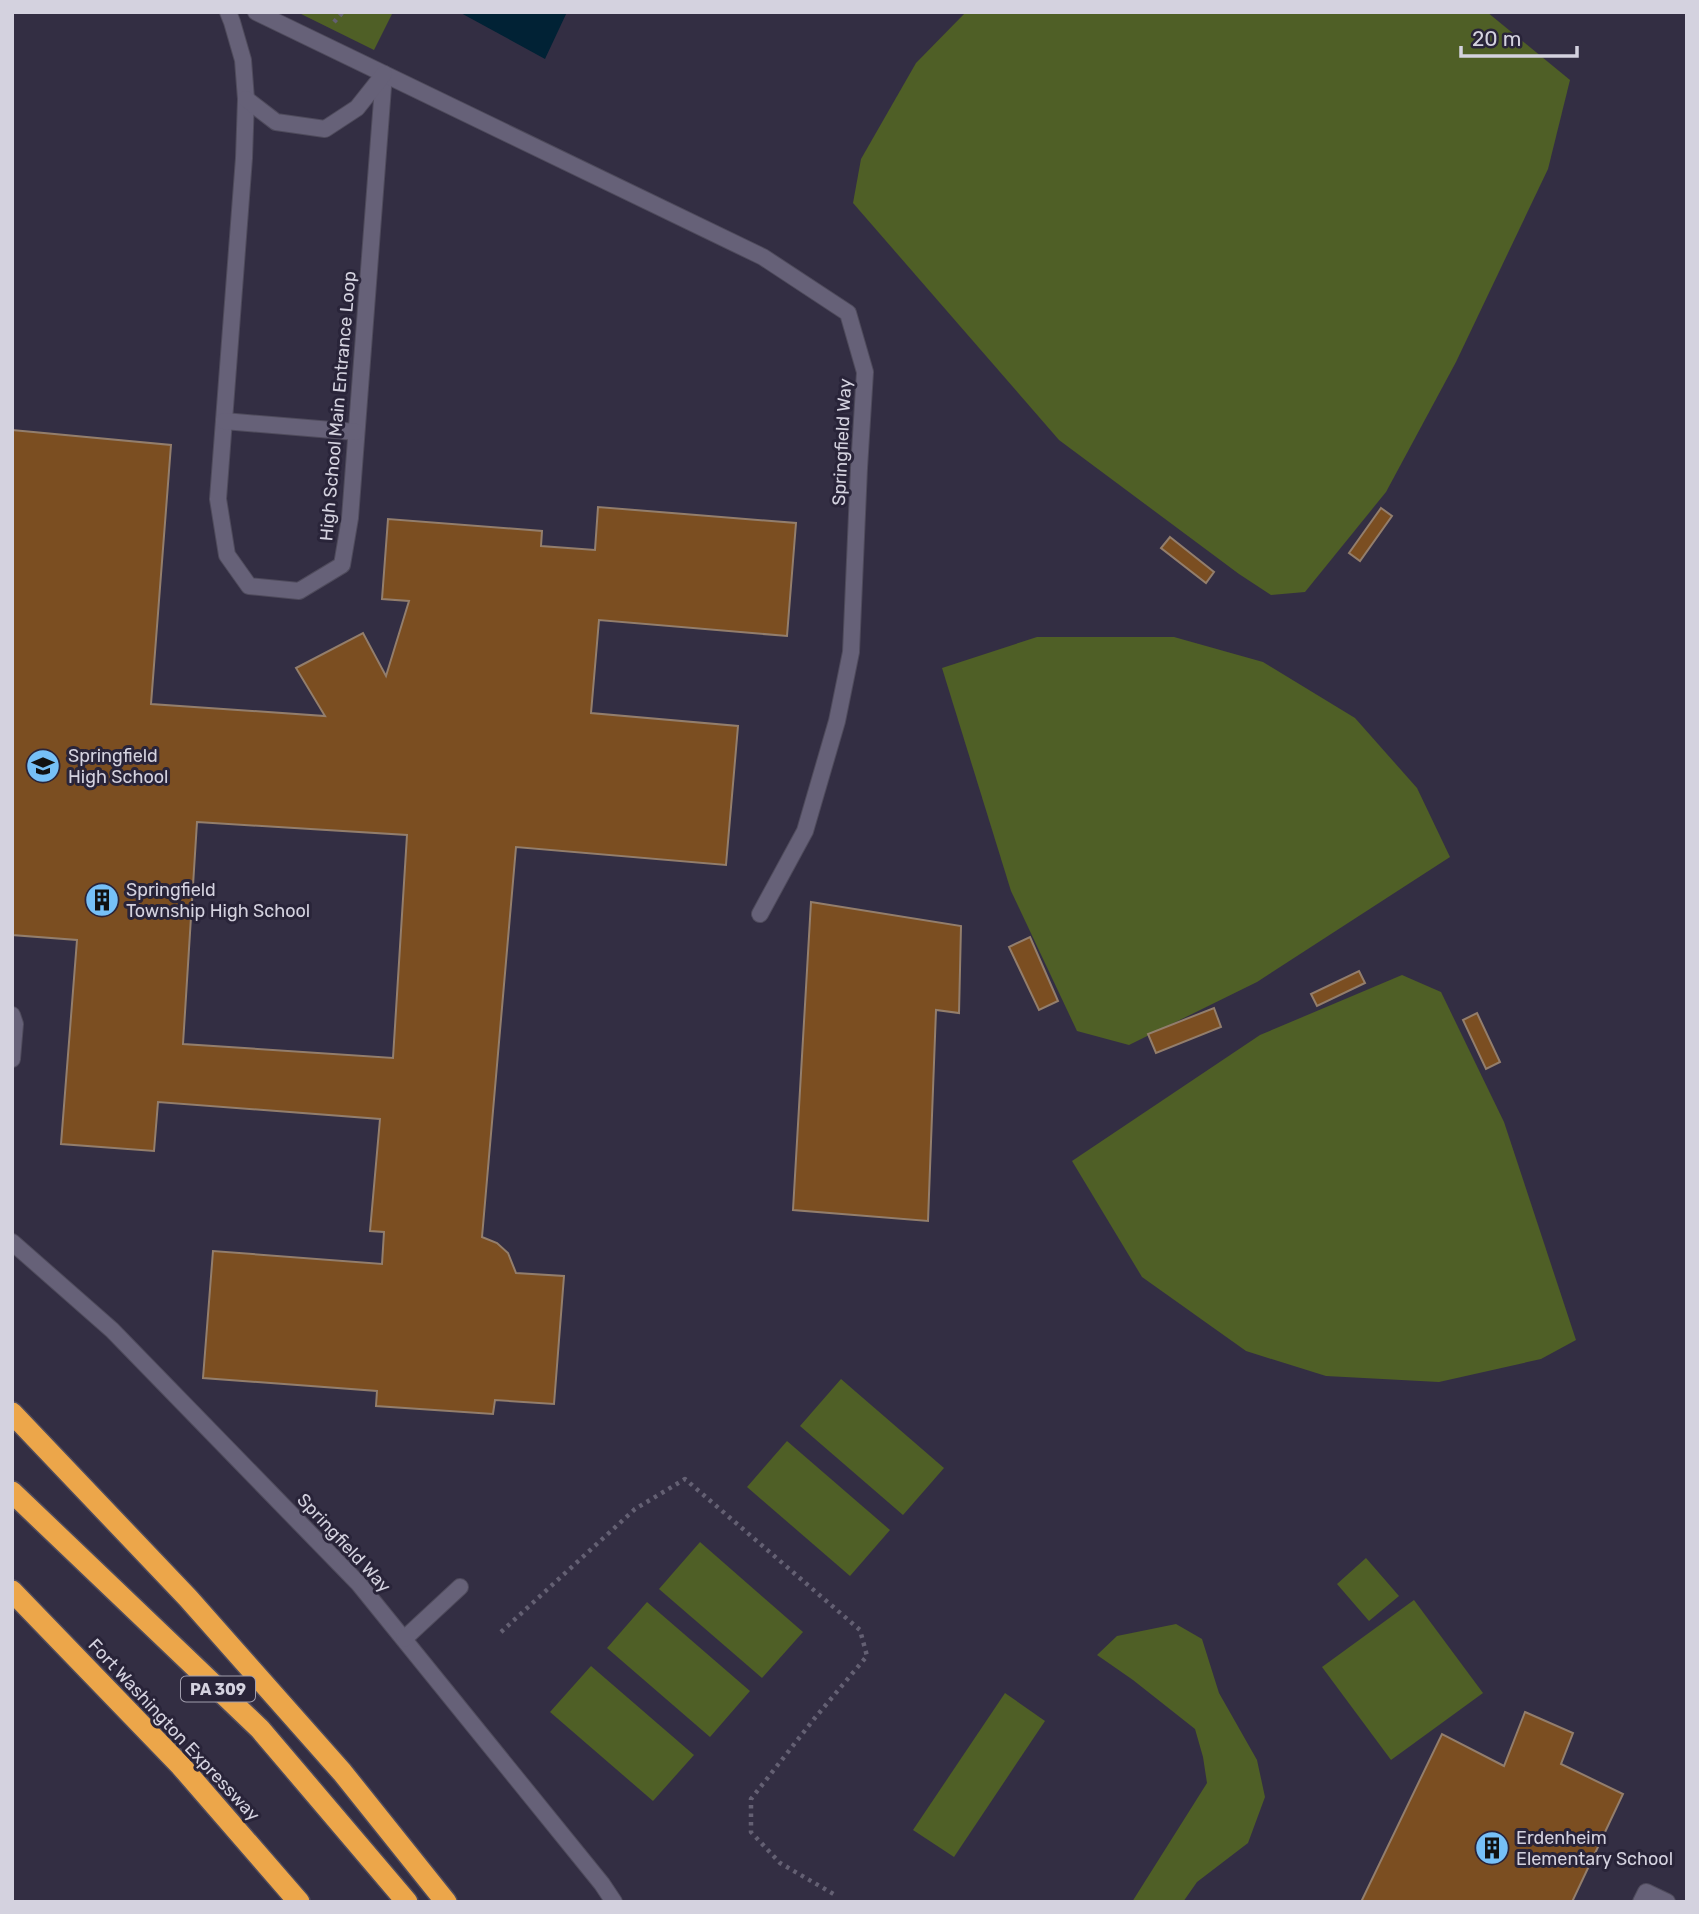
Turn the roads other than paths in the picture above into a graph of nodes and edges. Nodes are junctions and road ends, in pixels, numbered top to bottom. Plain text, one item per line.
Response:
1 (228, 12) edge
2 (256, 12) edge
3 (384, 75) junction
4 (246, 99) junction
5 (224, 421) junction
6 (356, 432) junction
7 (760, 914) dead end
8 (12, 1015) edge
9 (12, 1059) edge
10 (12, 1242) edge
11 (12, 1413) edge
12 (12, 1492) edge
13 (460, 1587) dead end
14 (12, 1591) edge
15 (404, 1639) junction
16 (1644, 1897) edge
17 (299, 1902) edge
18 (407, 1902) edge
19 (446, 1902) edge
20 (614, 1902) edge
21 (1667, 1902) edge

1 - 4 lane
2 - 3 lane, Springfield Way
3 - 4 lane
3 - 6 lane, High School Main Entrance Loop
3 - 7 lane, Springfield Way
4 - 5 lane, High School Main Entrance Loop
5 - 6 lane
5 - 6 lane, High School Main Entrance Loop
8 - 9 lane
10 - 15 lane, Springfield Way
11 - 19 highway
12 - 18 highway, PA 309
13 - 15 lane
14 - 17 highway, Fort Washington Expressway
15 - 20 lane, Springfield Way
16 - 21 lane

